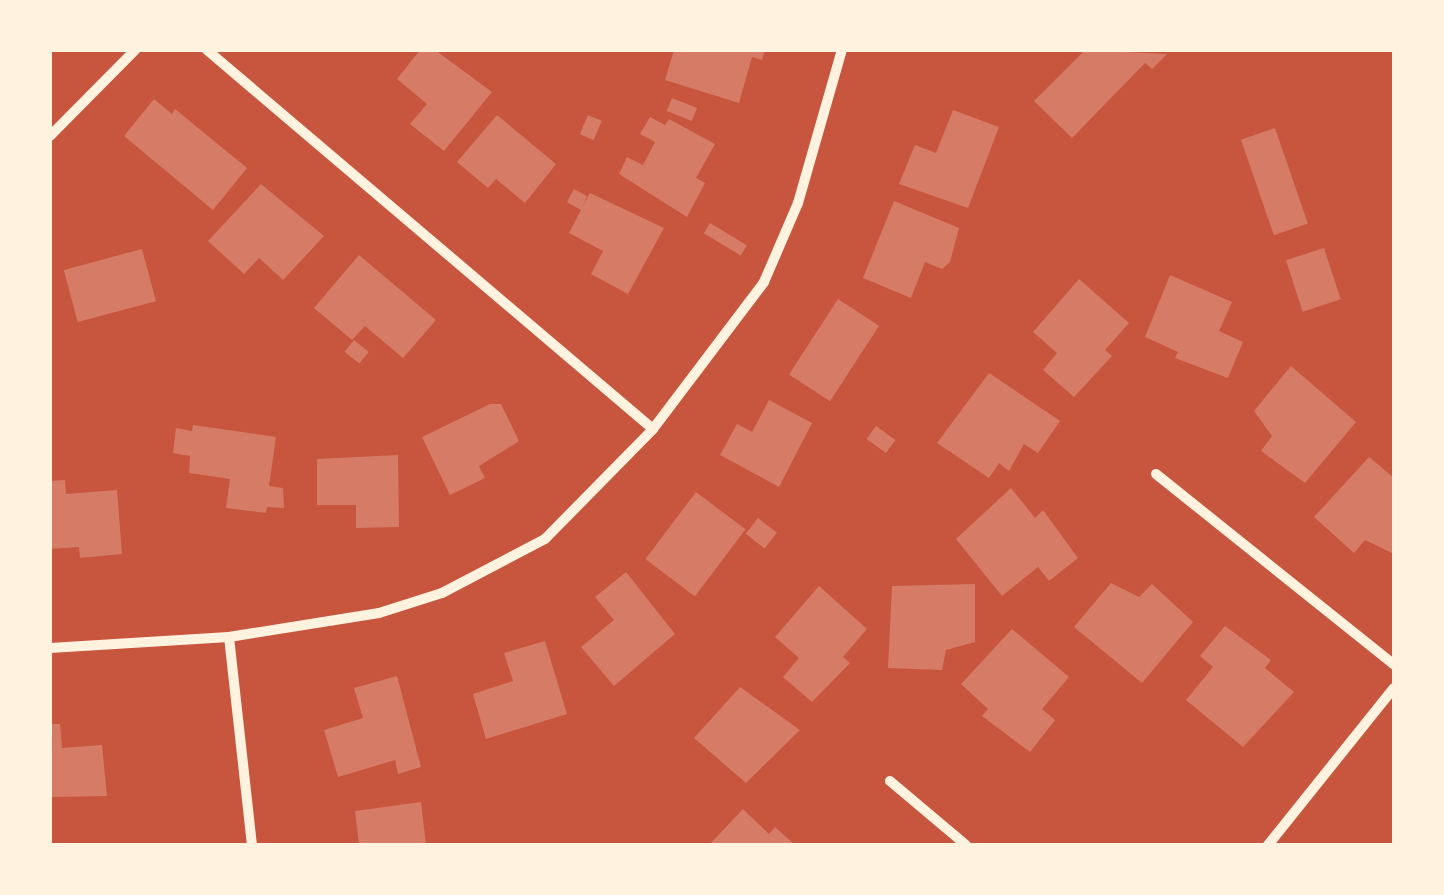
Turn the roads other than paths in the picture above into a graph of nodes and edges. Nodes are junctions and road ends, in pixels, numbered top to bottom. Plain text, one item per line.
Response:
1 (136, 50) edge
2 (207, 50) edge
3 (842, 50) edge
4 (50, 136) edge
5 (653, 429) junction
6 (1156, 474) dead end
7 (230, 637) junction
8 (50, 648) edge
9 (1394, 666) edge
10 (1394, 688) edge
11 (890, 781) dead end
12 (252, 845) edge
13 (966, 845) edge
14 (1268, 845) edge

1 - 4 street
2 - 5 street
3 - 5 street
5 - 7 street
6 - 9 street
7 - 8 street
7 - 12 street
10 - 14 street
11 - 13 street

